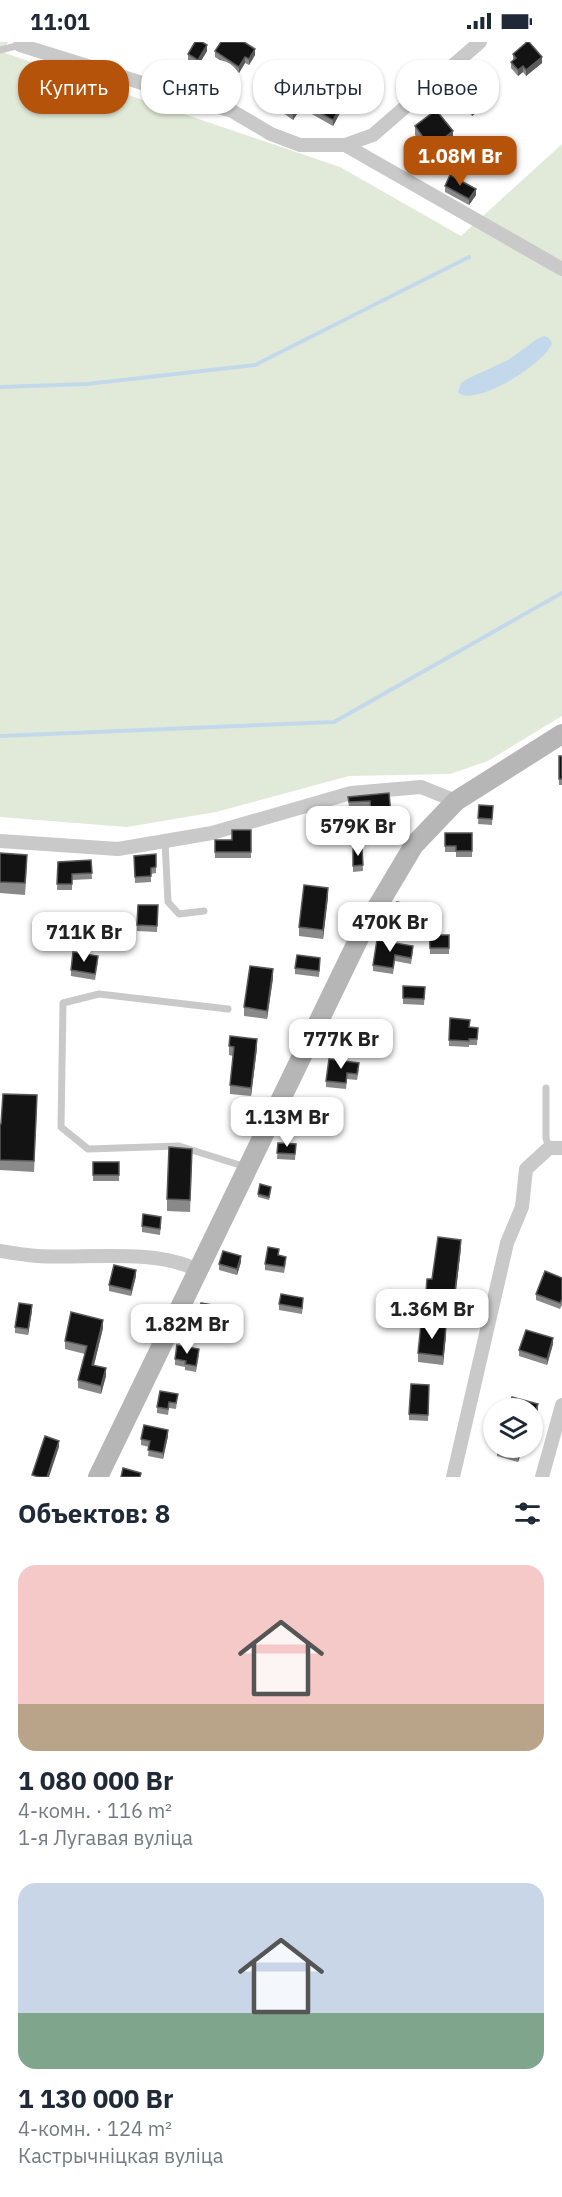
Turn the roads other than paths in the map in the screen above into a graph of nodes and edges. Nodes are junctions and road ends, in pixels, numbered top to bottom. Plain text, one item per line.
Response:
1 (480, 42) edge
2 (21, 43) edge
3 (0, 50) edge
4 (345, 145) junction
5 (562, 269) edge
6 (562, 734) edge
7 (456, 801) junction
8 (0, 841) edge
9 (165, 841) junction
10 (204, 911) dead end
11 (228, 1009) dead end
12 (546, 1088) dead end
13 (555, 1148) edge
14 (248, 1167) junction
15 (0, 1251) edge
16 (197, 1270) junction
17 (562, 1405) edge
18 (98, 1477) edge
19 (453, 1477) edge
20 (542, 1477) edge

1 - 4 street
2 - 3 lane
2 - 4 street
4 - 5 street
6 - 7 street
7 - 9 street
7 - 14 street
8 - 9 street
9 - 10 lane
11 - 14 lane
12 - 13 lane
13 - 19 street
14 - 16 street
15 - 16 street
16 - 18 street
17 - 20 street

